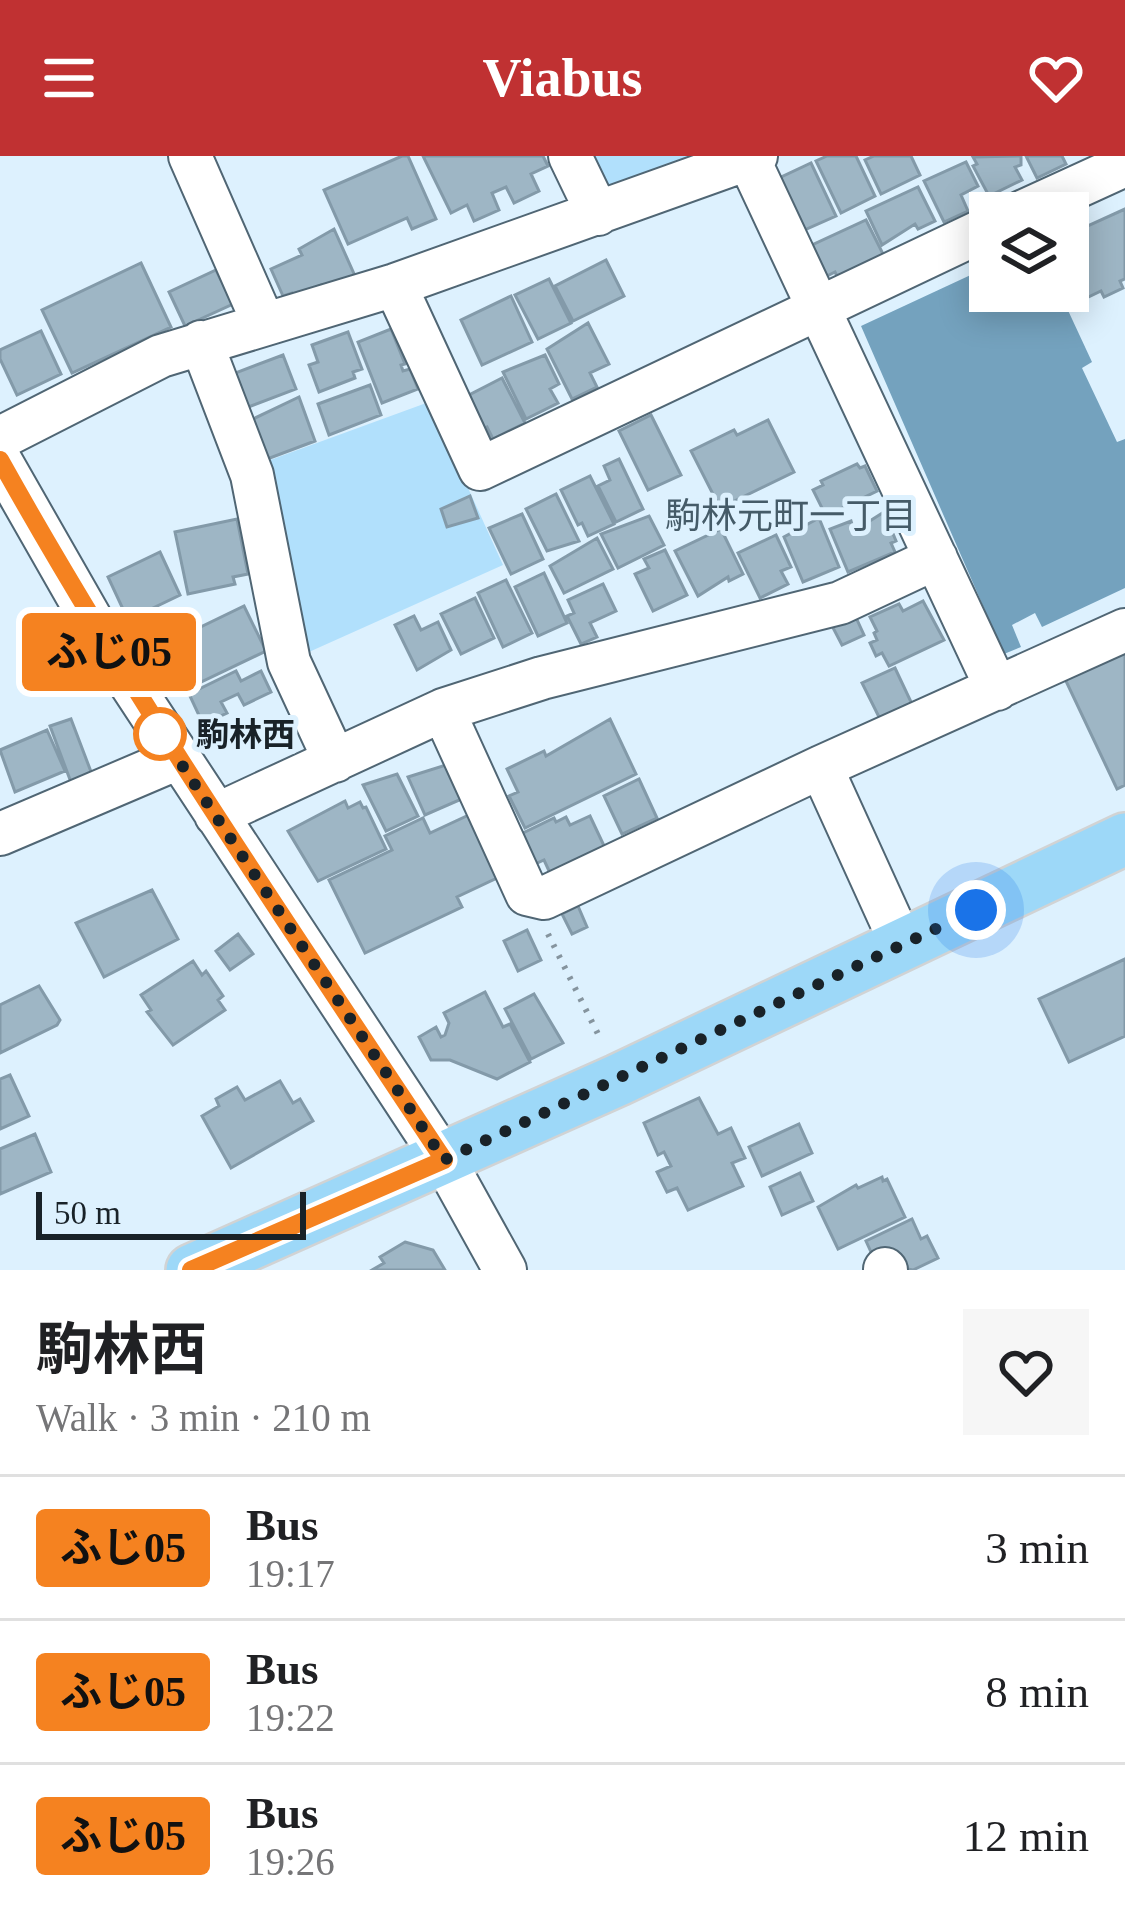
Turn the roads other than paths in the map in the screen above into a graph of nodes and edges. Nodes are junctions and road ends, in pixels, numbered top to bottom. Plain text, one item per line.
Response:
1 (190, 156) edge
2 (570, 156) edge
3 (753, 158) edge
4 (1125, 165) edge
5 (1066, 192) edge
6 (598, 214) junction
7 (969, 237) edge
8 (395, 285) junction
9 (819, 305) junction
10 (263, 322) junction
11 (201, 342) junction
12 (0, 438) edge
13 (0, 460) edge
14 (936, 558) junction
15 (1125, 630) edge
16 (997, 689) junction
17 (443, 710) junction
18 (176, 758) junction
19 (334, 761) junction
20 (821, 767) junction
21 (216, 815) junction
22 (0, 834) edge
23 (1125, 839) edge
24 (902, 945) junction
25 (444, 1160) junction
26 (191, 1270) edge
27 (505, 1270) edge

1 - 10 street
2 - 6 street
3 - 6 street
3 - 9 street
4 - 5 street
6 - 8 street
7 - 9 street
8 - 9 street
8 - 10 street
9 - 14 street
10 - 11 street
11 - 12 street
11 - 19 street
13 - 18 street
14 - 16 street
14 - 17 street
15 - 16 street
16 - 20 street
17 - 19 street
17 - 20 street
18 - 21 street
18 - 22 street
19 - 21 street
20 - 24 street
21 - 25 street
23 - 24 main road
24 - 25 main road
25 - 26 main road
25 - 27 street

